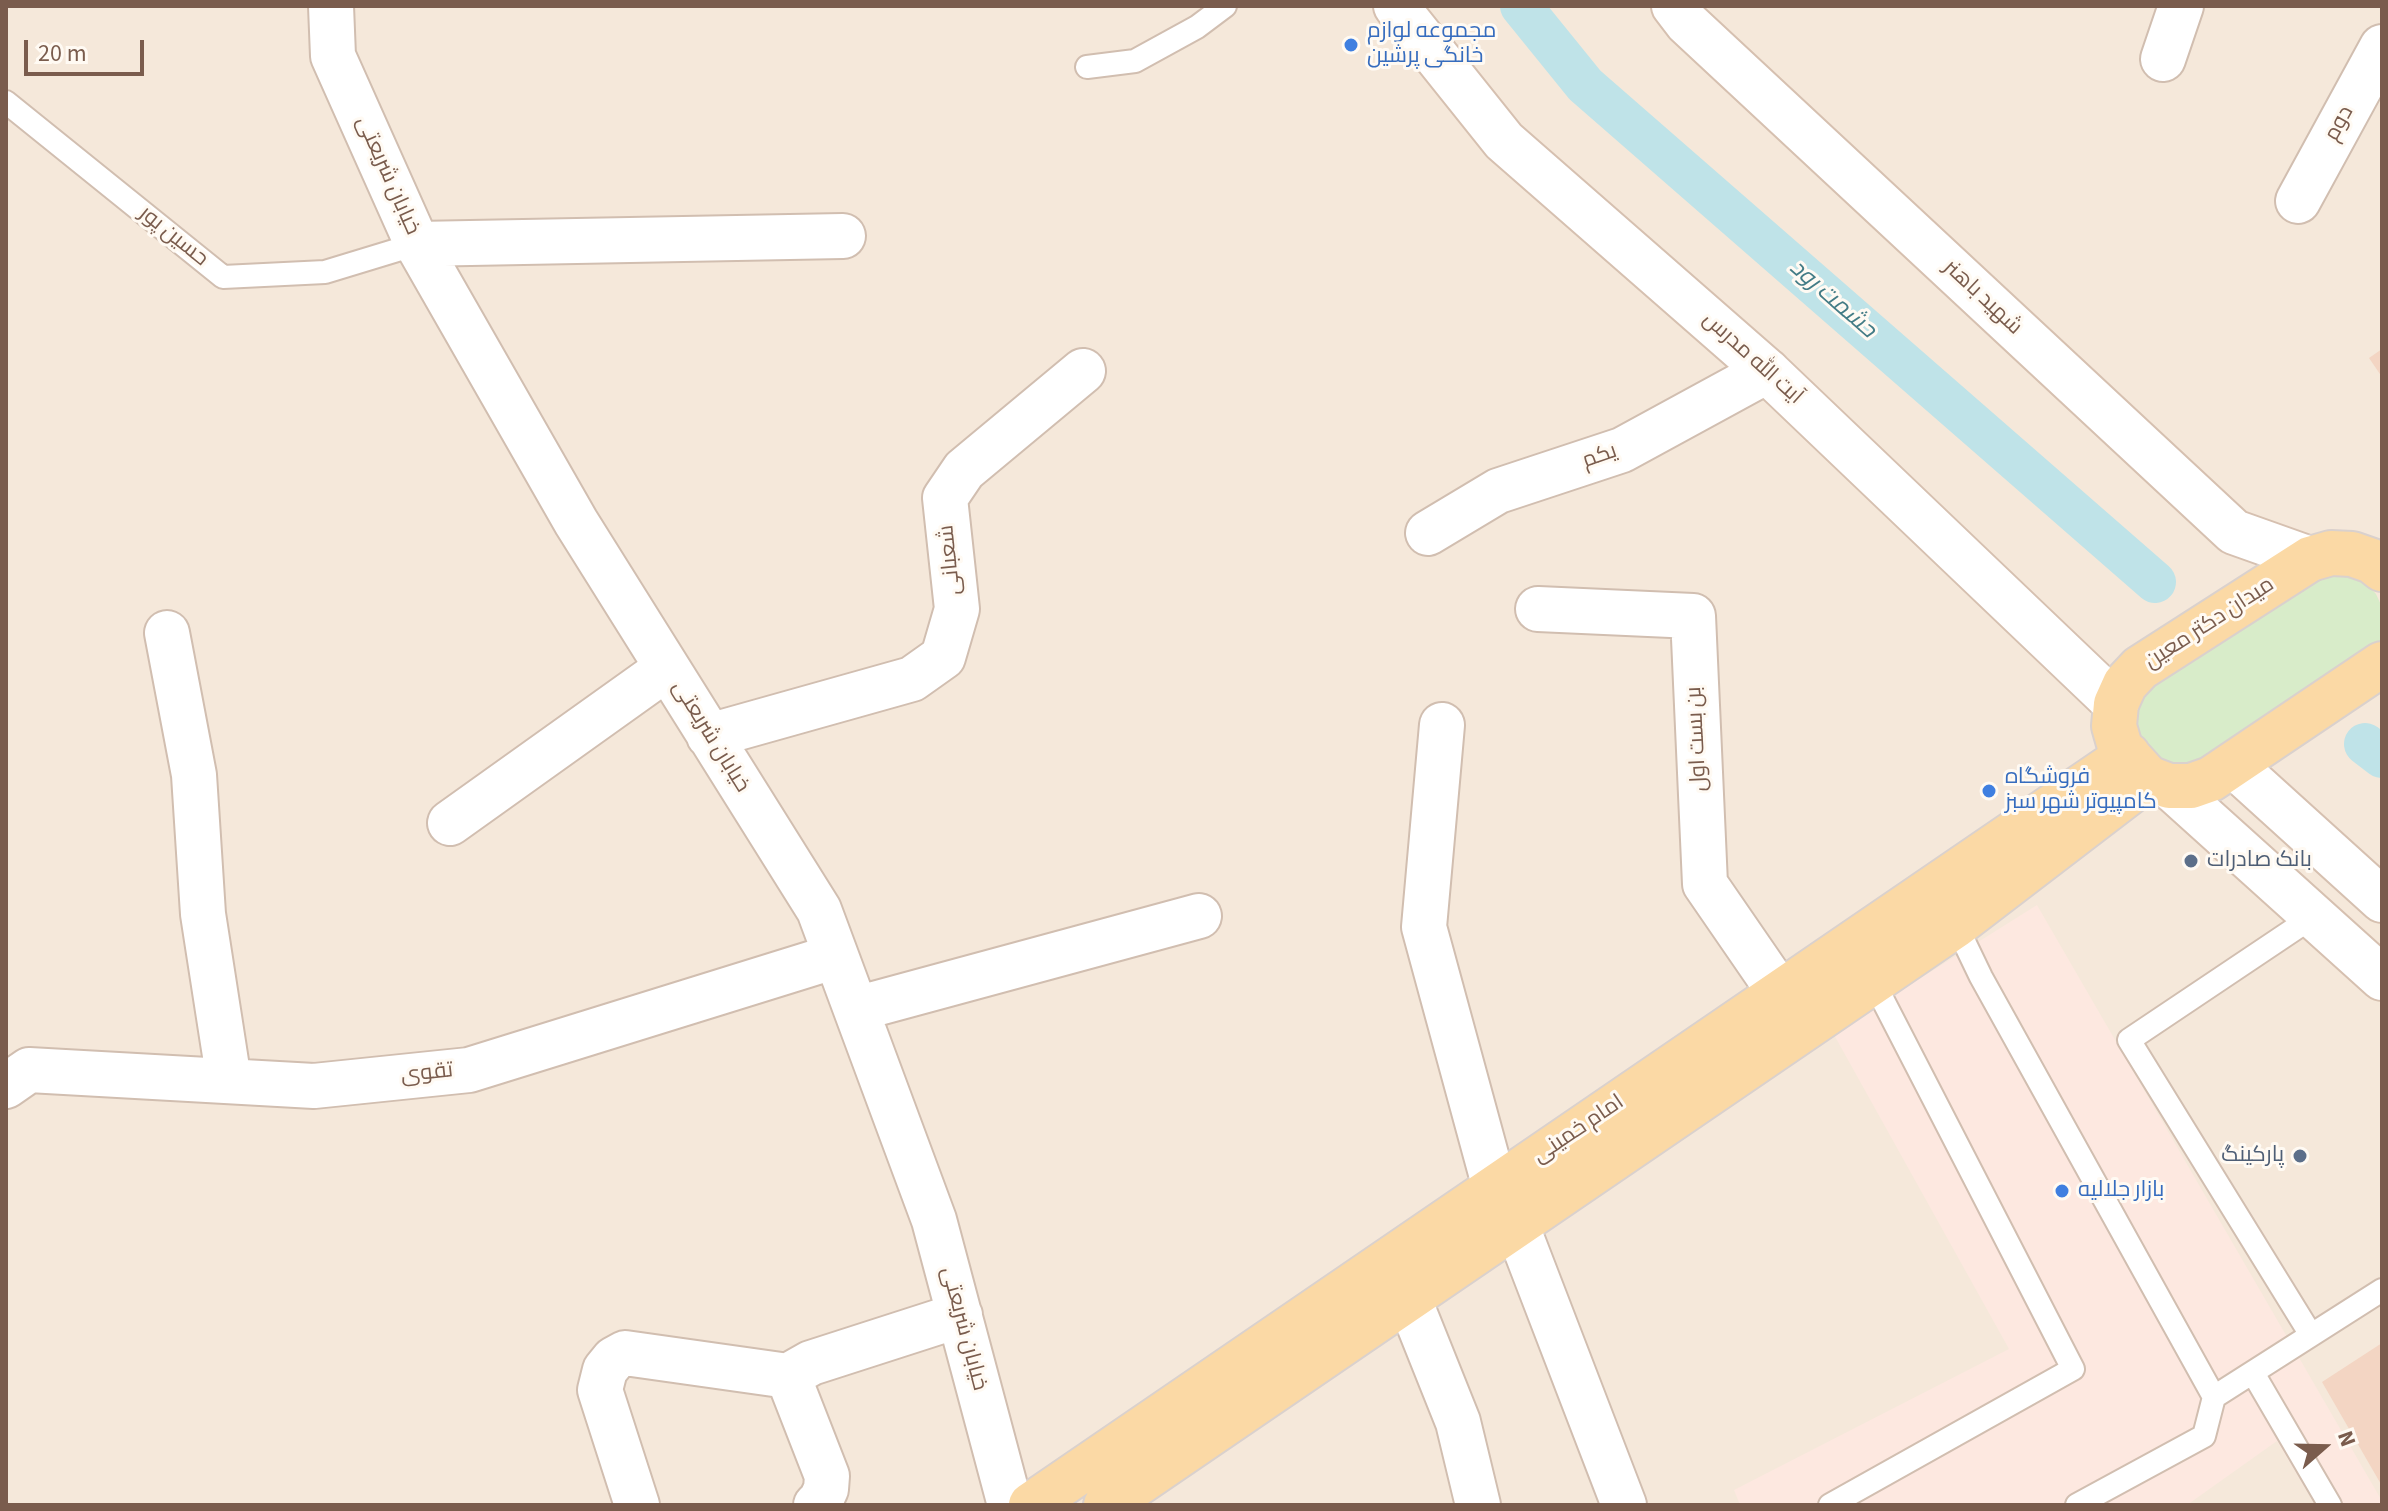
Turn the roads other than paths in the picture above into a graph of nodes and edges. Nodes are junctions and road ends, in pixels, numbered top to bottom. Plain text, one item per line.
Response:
1 (331, 6) edge
2 (1225, 6) edge
3 (1396, 6) edge
4 (1674, 6) edge
5 (2181, 6) edge
6 (2382, 47) edge
7 (2163, 59) dead end
8 (1087, 67) dead end
9 (6, 102) edge
10 (2298, 201) dead end
11 (843, 236) dead end
12 (417, 244) junction
13 (1083, 371) dead end
14 (1767, 371) junction
15 (1428, 533) dead end
16 (2357, 554) edge
17 (1538, 609) dead end
18 (167, 633) dead end
19 (2382, 664) edge
20 (667, 668) junction
21 (2116, 704) junction
22 (1442, 725) dead end
23 (709, 736) junction
24 (2233, 765) junction
25 (2148, 773) junction
26 (450, 823) dead end
27 (2382, 900) edge
28 (1199, 916) dead end
29 (2314, 916) junction
30 (1956, 925) junction
31 (836, 956) junction
32 (2382, 978) edge
33 (1873, 981) junction
34 (1780, 993) junction
35 (856, 1009) junction
36 (229, 1081) junction
37 (6, 1086) edge
38 (1506, 1206) junction
39 (2382, 1290) edge
40 (1408, 1297) junction
41 (960, 1315) junction
42 (2311, 1335) junction
43 (2253, 1373) junction
44 (788, 1376) junction
45 (2214, 1397) junction
46 (637, 1505) edge
47 (816, 1505) edge
48 (1010, 1505) edge
49 (1031, 1505) edge
50 (1106, 1505) edge
51 (1478, 1505) edge
52 (1624, 1505) edge
53 (1830, 1505) edge
54 (2077, 1505) edge
55 (2330, 1505) edge

1 - 12 street, خیابان شریعتی
2 - 8 lane
3 - 14 street, آیت الله مدرس
4 - 16 street, شهید باهنر
5 - 7 street
6 - 10 street, دوم
9 - 12 lane, حسین پور
11 - 12 street
12 - 20 street, خیابان شریعتی
13 - 23 street, شعبانی
14 - 15 street, یکم
14 - 21 street, آیت الله مدرس
16 - 21 main road, میدان دکتر معین
17 - 34 street, بن بست اول
18 - 36 street
19 - 24 main road
20 - 23 street, خیابان شریعتی
20 - 26 street
21 - 25 main road
22 - 38 street
23 - 31 street, خیابان شریعتی
24 - 25 main road
24 - 27 street
25 - 29 street
25 - 30 main road, امام خمینی
25 - 34 main road, امام خمینی
28 - 35 street
29 - 32 street
29 - 42 lane
30 - 33 main road, امام خمینی
30 - 45 lane
31 - 35 street, خیابان شریعتی
31 - 36 street, تقوی
33 - 38 main road, امام خمینی
33 - 53 lane
34 - 38 main road, امام خمینی
35 - 41 street, خیابان شریعتی
36 - 37 street, تقوی
38 - 40 main road, امام خمینی
38 - 49 main road, امام خمینی
38 - 52 street
39 - 42 lane
40 - 50 main road, امام خمینی
40 - 51 street
41 - 44 street
41 - 48 street, خیابان شریعتی
42 - 43 lane
43 - 45 lane
43 - 55 lane
44 - 46 street
44 - 47 street
45 - 54 lane

